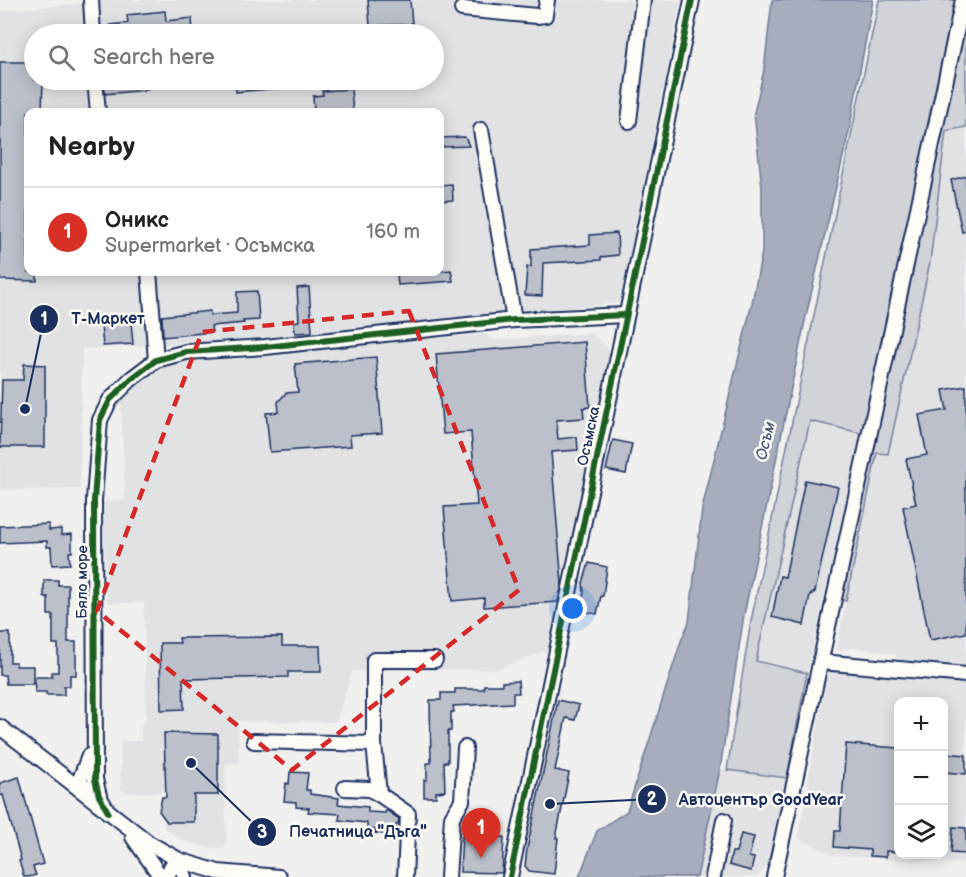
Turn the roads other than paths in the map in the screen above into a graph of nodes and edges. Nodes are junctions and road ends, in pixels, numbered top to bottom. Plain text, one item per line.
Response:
1 (91, 0) edge
2 (547, 0) edge
3 (643, 0) edge
4 (692, 0) edge
5 (963, 0) edge
6 (462, 9) dead end
7 (92, 24) edge
8 (96, 90) edge
9 (98, 108) edge
10 (629, 121) dead end
11 (481, 130) dead end
12 (149, 276) edge
13 (626, 315) junction
14 (514, 320) junction
15 (156, 360) junction
16 (435, 660) dead end
17 (821, 662) junction
18 (966, 675) edge
19 (0, 727) edge
20 (254, 741) dead end
21 (374, 744) junction
22 (465, 748) dead end
23 (92, 750) junction
24 (48, 764) junction
25 (95, 770) junction
26 (80, 789) junction
27 (345, 789) dead end
28 (379, 794) junction
29 (108, 812) junction
30 (723, 820) dead end
31 (123, 824) junction
32 (179, 860) junction
33 (212, 874) edge
34 (161, 877) edge
35 (167, 877) edge
36 (185, 877) edge
37 (279, 877) edge
38 (405, 877) edge
39 (448, 877) edge
40 (510, 877) edge
41 (713, 877) edge
42 (774, 877) edge

1 - 7 street
2 - 6 street
3 - 10 street
4 - 13 street, Осъмска
5 - 17 street
8 - 9 street
11 - 14 street
12 - 15 street
13 - 14 street
13 - 40 street, Осъмска
14 - 15 street
15 - 23 street, Бяло море
16 - 21 street
17 - 18 street
17 - 42 street
19 - 24 street
20 - 21 street
21 - 28 street
22 - 39 street
23 - 24 street
23 - 25 street, Бяло море
23 - 26 street
24 - 26 street
25 - 26 street
25 - 29 street, Бяло море
26 - 29 street
27 - 28 street
28 - 38 street
29 - 31 street
30 - 41 street
31 - 32 street
31 - 34 street
32 - 33 street
32 - 35 street
32 - 36 street
33 - 37 street

